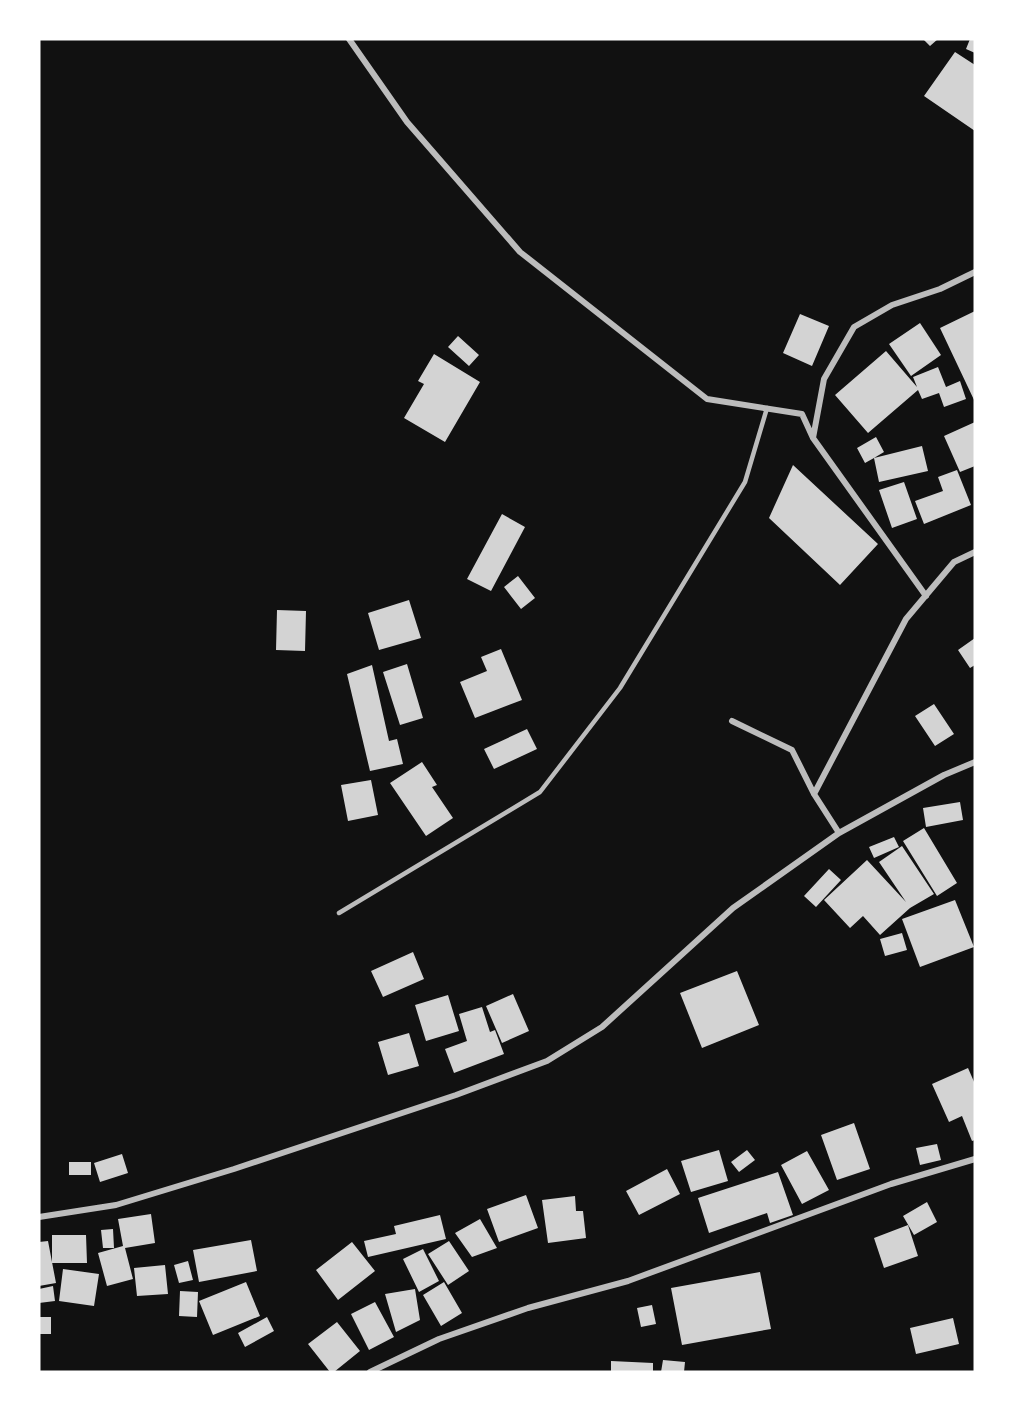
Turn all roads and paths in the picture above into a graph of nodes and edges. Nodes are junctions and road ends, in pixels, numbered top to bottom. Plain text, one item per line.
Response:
1 (349, 39) edge
2 (975, 272) edge
3 (767, 408) junction
4 (813, 438) junction
5 (975, 552) edge
6 (926, 596) junction
7 (732, 721) dead end
8 (975, 762) edge
9 (814, 794) junction
10 (839, 833) junction
11 (339, 914) dead end
12 (975, 1159) edge
13 (39, 1217) edge
14 (370, 1372) edge

1 - 3 street
2 - 4 street
3 - 4 street
3 - 11 lane
4 - 6 street
5 - 6 street
6 - 9 street
7 - 9 street
8 - 10 street
9 - 10 street
10 - 13 street
12 - 14 street

